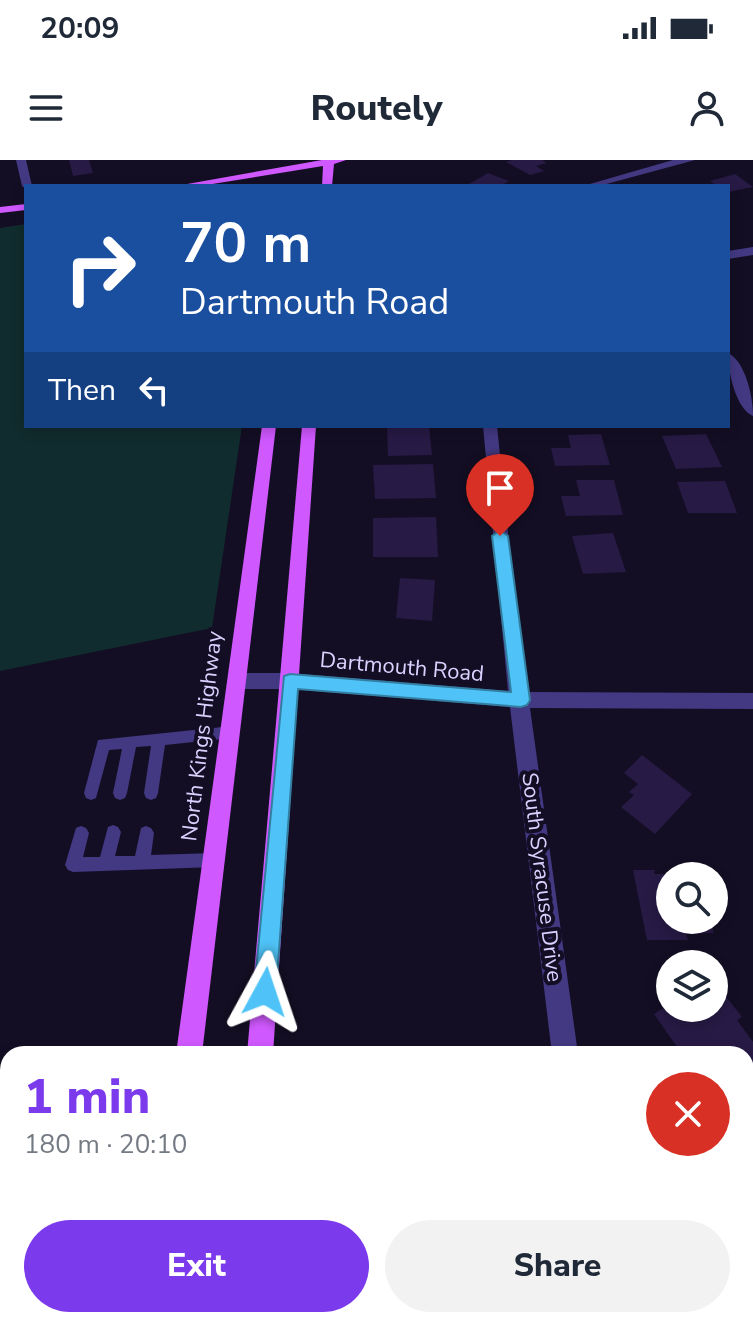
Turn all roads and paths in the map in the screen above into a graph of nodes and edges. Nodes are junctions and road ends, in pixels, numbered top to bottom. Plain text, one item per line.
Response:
1 (21, 160) edge
2 (341, 160) edge
3 (690, 160) edge
4 (329, 161) edge
5 (300, 168) edge
6 (614, 182) edge
7 (27, 184) edge
8 (194, 184) edge
9 (327, 184) edge
10 (24, 207) edge
11 (0, 210) edge
12 (753, 251) edge
13 (730, 255) edge
14 (730, 361) edge
15 (753, 412) edge
16 (269, 428) edge
17 (309, 428) edge
18 (490, 428) edge
19 (239, 681) junction
20 (290, 681) junction
21 (521, 700) junction
22 (753, 701) edge
23 (232, 732) junction
24 (159, 739) junction
25 (130, 742) junction
26 (91, 793) dead end
27 (120, 793) dead end
28 (151, 793) dead end
29 (113, 832) dead end
30 (81, 833) dead end
31 (146, 833) dead end
32 (215, 860) junction
33 (142, 863) junction
34 (106, 864) junction
35 (190, 1046) edge
36 (261, 1046) edge
37 (564, 1046) edge

1 - 7 street
2 - 4 main road
3 - 6 street
4 - 5 main road
4 - 9 main road
5 - 8 main road
10 - 11 main road
12 - 13 street
14 - 15 street
16 - 19 main road, North Kings Highway
17 - 20 main road
18 - 21 street, South Syracuse Drive
19 - 20 street, Dartmouth Road
19 - 23 main road, North Kings Highway
20 - 21 street, Dartmouth Road
20 - 36 main road
21 - 22 street, Dartmouth Road
21 - 37 street, South Syracuse Drive
23 - 24 lane
23 - 32 main road, North Kings Highway
24 - 25 lane
24 - 28 lane
25 - 26 lane
25 - 27 lane
29 - 34 lane
30 - 34 lane
31 - 33 lane
32 - 33 lane
32 - 35 main road, North Kings Highway
33 - 34 lane

